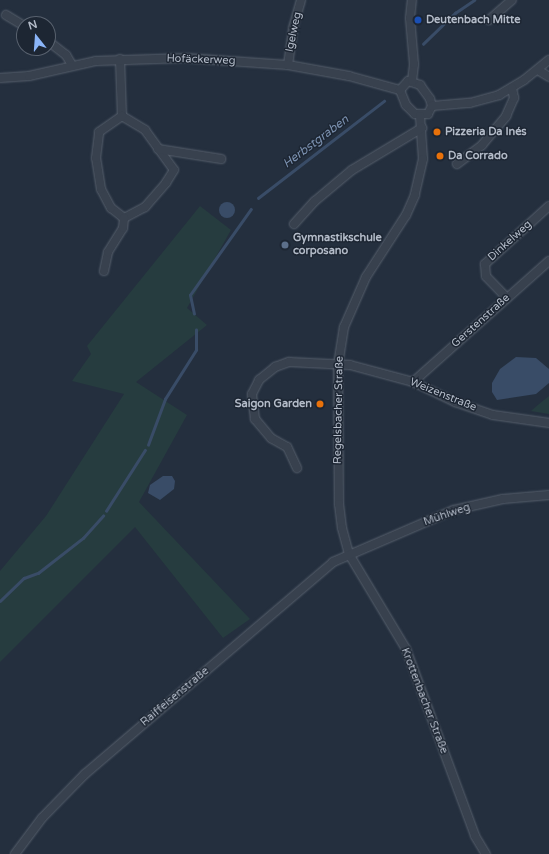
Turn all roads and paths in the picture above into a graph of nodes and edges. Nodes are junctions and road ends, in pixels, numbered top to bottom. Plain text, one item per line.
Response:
1 (300, 0) edge
2 (412, 0) edge
3 (512, 0) edge
4 (6, 15) dead end
5 (489, 20) dead end
6 (16, 21) edge
7 (56, 47) edge
8 (120, 59) junction
9 (549, 60) edge
10 (72, 65) junction
11 (288, 65) junction
12 (538, 70) junction
13 (549, 77) edge
14 (0, 78) edge
15 (412, 81) junction
16 (512, 88) junction
17 (400, 90) junction
18 (432, 106) junction
19 (122, 116) junction
20 (420, 116) junction
21 (422, 128) junction
22 (158, 149) junction
23 (221, 159) dead end
24 (457, 164) dead end
25 (549, 206) edge
26 (124, 218) junction
27 (294, 224) dead end
28 (549, 261) edge
29 (104, 271) dead end
30 (506, 298) junction
31 (338, 365) junction
32 (413, 382) junction
33 (549, 423) edge
34 (297, 468) dead end
35 (548, 493) edge
36 (349, 554) junction
37 (14, 854) edge
38 (486, 854) edge

1 - 11 street, Igelweg
2 - 15 street
3 - 5 street
4 - 6 street
7 - 10 street
8 - 10 street, Hofäckerweg
8 - 11 street, Hofäckerweg
8 - 19 street
9 - 12 street
10 - 14 street, Hofäckerweg
11 - 17 street, Hofäckerweg
12 - 13 street
12 - 16 street
15 - 17 street
15 - 18 street
16 - 18 street
16 - 24 street
17 - 20 street
18 - 20 street
19 - 22 street
19 - 26 street
20 - 21 street, Regelsbacher Straße
21 - 27 street
21 - 31 street, Regelsbacher Straße
22 - 23 street
22 - 26 street
25 - 30 street, Dinkelweg
26 - 29 street
28 - 30 street, Gerstenstraße
30 - 32 street, Gerstenstraße
31 - 32 street, Weizenstraße
31 - 34 street, Weizenstraße
31 - 36 street, Regelsbacher Straße
32 - 33 street, Weizenstraße
35 - 36 street, Mühlweg
36 - 37 street, Raiffeisenstraße
36 - 38 street, Krottenbacher Straße

